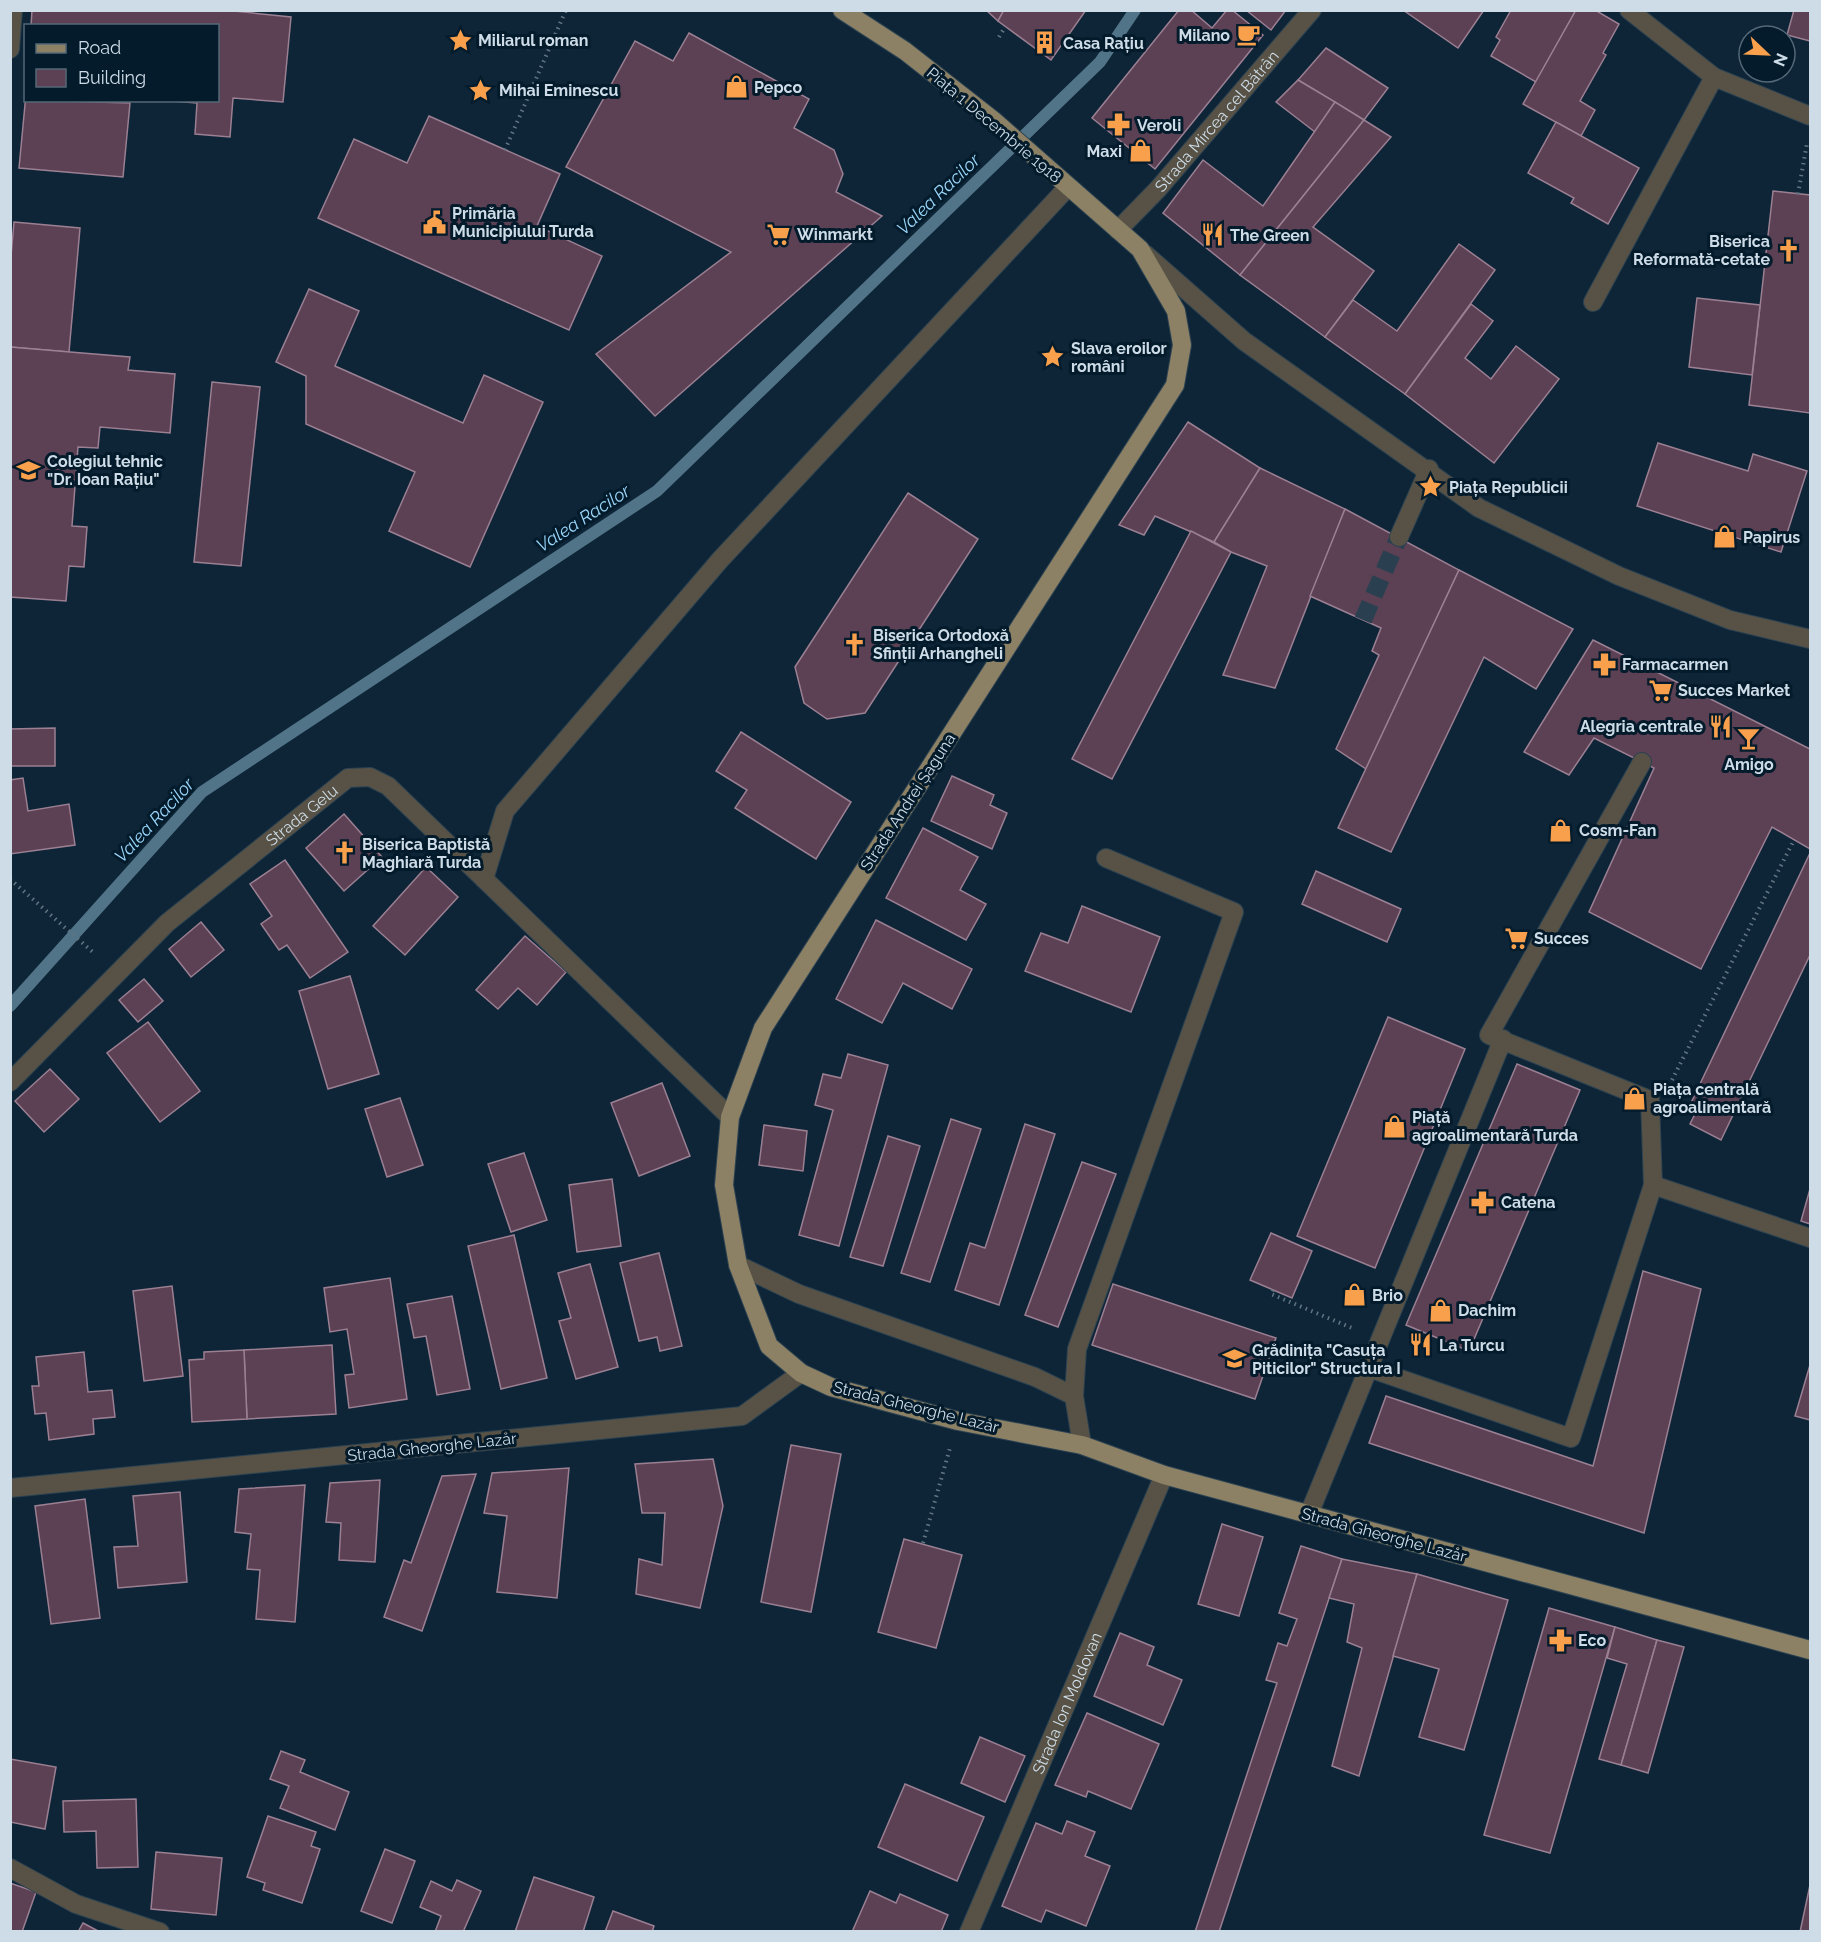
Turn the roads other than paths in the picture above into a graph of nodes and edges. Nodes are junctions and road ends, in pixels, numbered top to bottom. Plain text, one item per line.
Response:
1 (13, 10) edge
2 (842, 10) edge
3 (1312, 10) edge
4 (1629, 10) edge
5 (10, 49) edge
6 (1714, 77) junction
7 (1810, 116) edge
8 (1068, 187) junction
9 (1118, 230) junction
10 (1140, 249) junction
11 (1593, 302) dead end
12 (1429, 469) junction
13 (1399, 537) tunnel mouth
14 (1810, 639) edge
15 (1642, 762) dead end
16 (1106, 858) dead end
17 (484, 879) junction
18 (1503, 1039) junction
19 (10, 1082) edge
20 (730, 1117) junction
21 (1653, 1185) junction
22 (1810, 1238) edge
23 (738, 1265) junction
24 (1369, 1368) junction
25 (801, 1373) junction
26 (1074, 1396) junction
27 (1082, 1445) junction
28 (1164, 1475) junction
29 (10, 1488) edge
30 (1309, 1514) junction
31 (1810, 1650) edge
32 (10, 1868) edge
33 (160, 1932) edge
34 (969, 1932) edge

1 - 5 street
2 - 8 main road, Piața 1 Decembrie 1918
3 - 9 street, Strada Mircea cel Bătrân
4 - 6 street
6 - 7 street
6 - 11 street
8 - 9 main road, Piața 1 Decembrie 1918
8 - 17 street
9 - 10 main road, Piața 1 Decembrie 1918
10 - 12 street
10 - 20 main road, Strada Andrei Șaguna
12 - 13 street
12 - 14 street
15 - 18 street
16 - 26 street
17 - 19 street, Strada Gelu
17 - 20 street, Strada Gelu
18 - 21 street
18 - 24 street
20 - 23 main road, Strada Andrei Șaguna
21 - 22 street
21 - 24 street
23 - 25 main road, Strada Andrei Șaguna
23 - 26 street
24 - 30 street
25 - 27 main road, Strada Gheorghe Lazăr
25 - 29 street, Strada Gheorghe Lazăr
26 - 27 street
27 - 28 main road, Strada Gheorghe Lazăr
28 - 30 main road, Strada Gheorghe Lazăr
28 - 34 street, Strada Ion Moldovan
30 - 31 main road, Strada Gheorghe Lazăr
32 - 33 street

